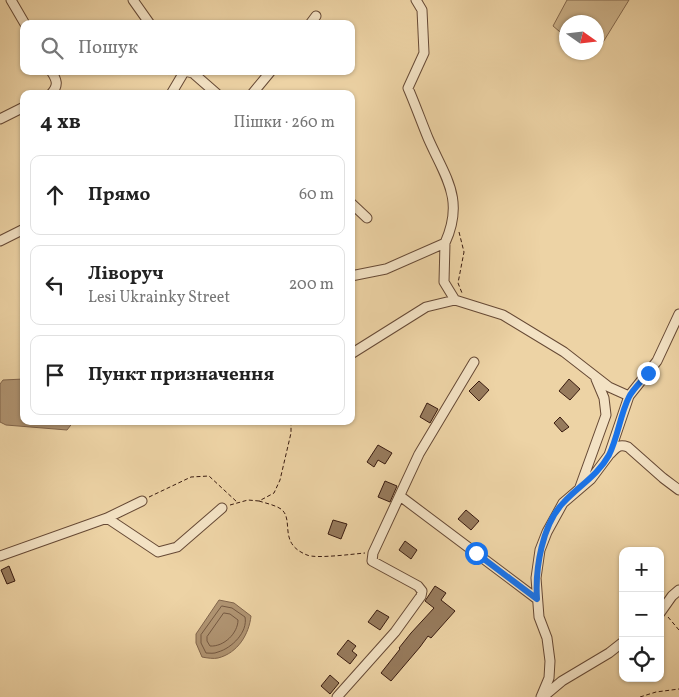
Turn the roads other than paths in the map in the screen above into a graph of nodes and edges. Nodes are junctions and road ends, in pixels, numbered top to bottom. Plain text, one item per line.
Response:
1 (11, 0) edge
2 (133, 0) edge
3 (416, 0) edge
4 (316, 16) dead end
5 (22, 20) edge
6 (147, 20) edge
7 (313, 20) edge
8 (53, 75) edge
9 (182, 75) edge
10 (195, 75) edge
11 (268, 75) edge
12 (55, 90) edge
13 (173, 90) edge
14 (212, 90) edge
15 (255, 90) edge
16 (20, 109) edge
17 (0, 119) edge
18 (355, 207) edge
19 (367, 218) dead end
20 (20, 231) edge
21 (0, 241) edge
22 (445, 243) junction
23 (355, 275) edge
24 (455, 300) junction
25 (679, 314) edge
26 (355, 351) edge
27 (474, 362) dead end
28 (595, 376) junction
29 (629, 396) junction
30 (609, 455) junction
31 (580, 488) junction
32 (679, 490) edge
33 (400, 496) junction
34 (142, 501) road end
35 (222, 508) road end
36 (106, 518) junction
37 (0, 556) edge
38 (679, 590) edge
39 (537, 599) junction
40 (664, 608) edge
41 (619, 645) edge
42 (337, 697) edge
43 (542, 697) edge

1 - 5 street
2 - 6 street
3 - 22 street
4 - 7 street
8 - 12 street
9 - 13 street
10 - 14 street
11 - 15 street
16 - 17 street
18 - 19 street
20 - 21 street
22 - 23 street
22 - 24 street
24 - 26 street
24 - 28 street
25 - 29 street
27 - 33 street
28 - 29 street
28 - 31 street
29 - 30 street
30 - 31 street
30 - 32 street
31 - 39 street
33 - 39 street
33 - 42 street
34 - 36 street
35 - 36 street
36 - 37 street
38 - 40 street
39 - 43 street
41 - 43 street

